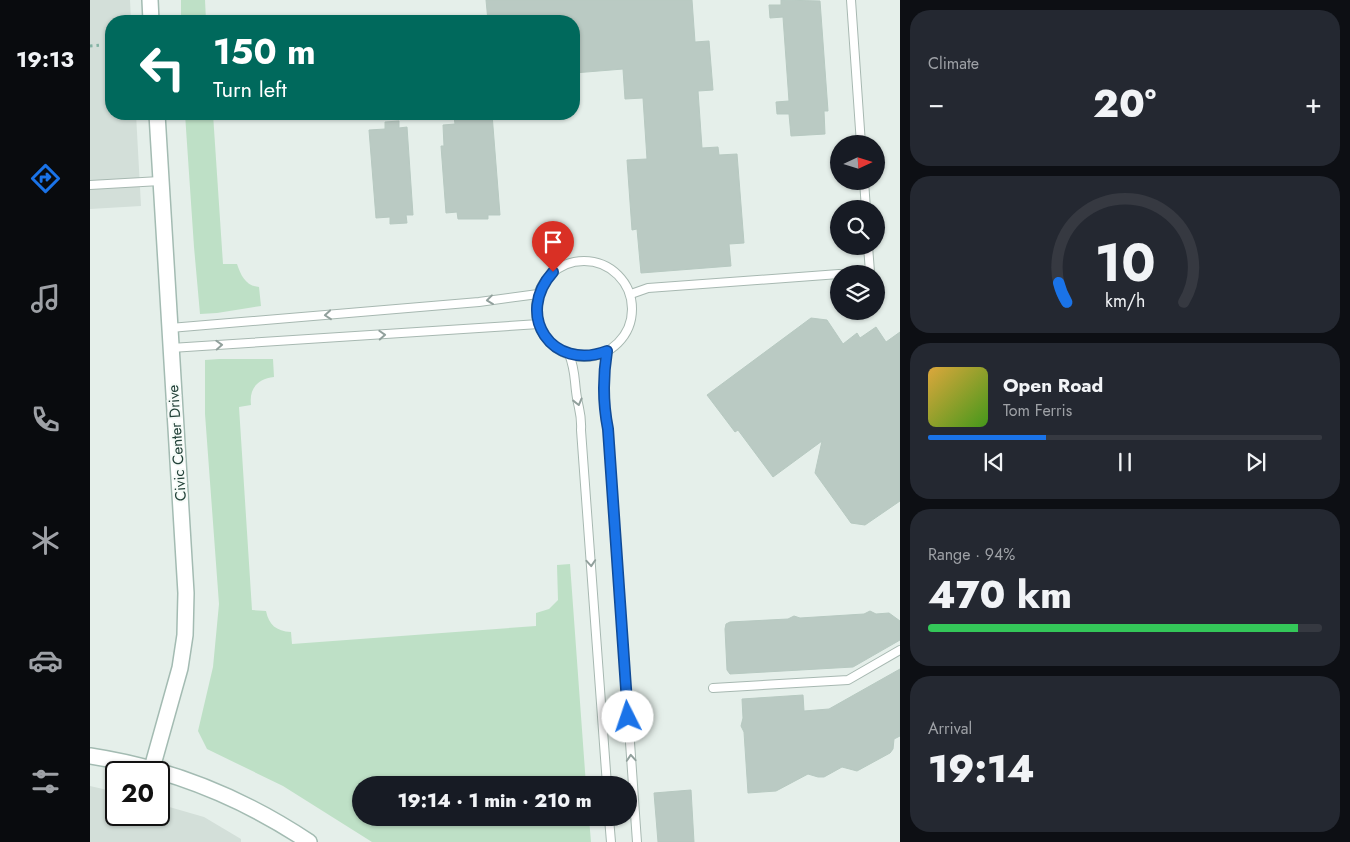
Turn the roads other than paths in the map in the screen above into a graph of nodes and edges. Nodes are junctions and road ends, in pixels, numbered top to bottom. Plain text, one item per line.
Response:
1 (150, 0) edge
2 (852, 0) edge
3 (151, 15) edge
4 (156, 120) edge
5 (860, 135) edge
6 (160, 181) junction
7 (90, 185) edge
8 (830, 275) edge
9 (538, 294) junction
10 (631, 294) junction
11 (539, 324) junction
12 (170, 328) junction
13 (171, 348) junction
14 (607, 351) junction
15 (569, 354) junction
16 (900, 650) edge
17 (712, 688) dead end
18 (90, 756) edge
19 (116, 761) edge
20 (154, 761) edge
21 (170, 774) edge
22 (605, 776) edge
23 (610, 826) edge
24 (309, 842) edge
25 (611, 842) edge
26 (637, 842) edge

1 - 3 street
2 - 5 lane
4 - 6 street, Civic Center Drive
6 - 7 lane
6 - 12 street, Civic Center Drive
8 - 10 lane
9 - 10 lane
9 - 11 lane
9 -> 12 lane
10 - 14 lane
13 -> 11 lane
11 - 15 lane
12 - 13 street, Civic Center Drive
13 - 20 street, Civic Center Drive
14 - 15 lane
26 -> 14 lane
15 -> 22 lane
16 - 17 lane
18 - 19 street
21 - 24 street
23 - 25 lane

